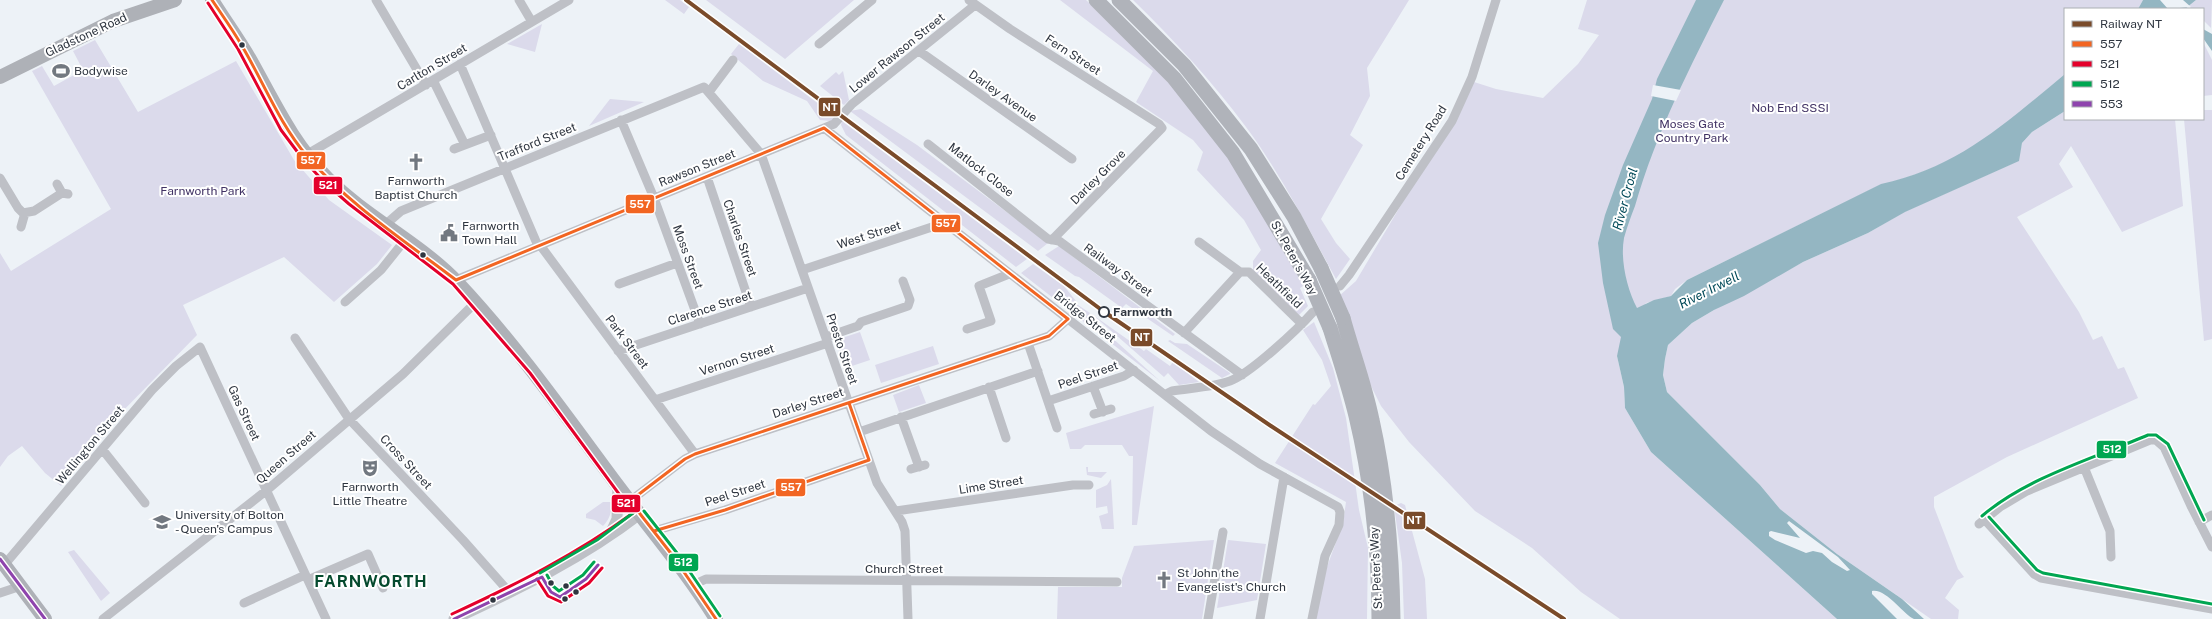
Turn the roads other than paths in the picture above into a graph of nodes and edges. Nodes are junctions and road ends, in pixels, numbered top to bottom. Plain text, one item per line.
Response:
1 (175, 0) edge
2 (212, 0) edge
3 (376, 0) edge
4 (519, 0) edge
5 (569, 0) edge
6 (872, 0) edge
7 (1096, 0) edge
8 (1120, 0) edge
9 (1496, 0) edge
10 (972, 2) edge
11 (532, 22) junction
12 (819, 44) dead end
13 (919, 51) junction
14 (733, 60) dead end
15 (460, 64) junction
16 (0, 77) edge
17 (430, 83) junction
18 (706, 89) junction
19 (621, 120) junction
20 (836, 123) joint
21 (824, 128) junction
22 (1161, 130) joint
23 (491, 135) junction
24 (928, 144) dead end
25 (465, 145) junction
26 (454, 149) dead end
27 (761, 154) junction
28 (306, 155) junction
29 (1072, 160) dead end
30 (505, 168) junction
31 (707, 176) junction
32 (0, 178) edge
33 (62, 190) dead end
34 (654, 198) junction
35 (25, 213) junction
36 (1018, 215) joint
37 (944, 223) junction
38 (385, 226) junction
39 (21, 227) dead end
40 (405, 240) junction
41 (1052, 240) junction
42 (1199, 242) dead end
43 (539, 245) junction
44 (677, 263) junction
45 (802, 270) junction
46 (1240, 272) junction
47 (1009, 274) junction
48 (456, 280) junction
49 (903, 281) dead end
50 (619, 284) dead end
51 (1340, 286) dead end
52 (808, 288) junction
53 (345, 302) dead end
54 (476, 302) junction
55 (751, 307) junction
56 (1313, 312) dead end
57 (1068, 319) junction
58 (700, 324) junction
59 (1302, 324) junction
60 (967, 329) dead end
61 (1184, 333) junction
62 (295, 338) dead end
63 (826, 340) junction
64 (1028, 343) junction
65 (200, 347) joint
66 (618, 351) junction
67 (1134, 370) junction
68 (1038, 371) junction
69 (1238, 377) junction
70 (1093, 386) junction
71 (989, 387) junction
72 (1166, 394) junction
73 (655, 400) junction
74 (1048, 401) junction
75 (849, 402) junction
76 (1102, 412) dead end
77 (901, 417) junction
78 (349, 419) junction
79 (1057, 428) dead end
80 (859, 432) junction
81 (1006, 438) dead end
82 (102, 449) junction
83 (695, 454) junction
84 (869, 460) junction
85 (918, 467) dead end
86 (2084, 467) junction
87 (1284, 477) junction
88 (1089, 485) dead end
89 (618, 486) junction
90 (267, 490) junction
91 (630, 501) junction
92 (145, 503) dead end
93 (896, 511) junction
94 (640, 514) junction
95 (2212, 515) edge
96 (2199, 522) junction
97 (654, 531) junction
98 (1223, 532) dead end
99 (604, 541) junction
100 (2212, 547) edge
101 (2108, 550) dead end
102 (2, 562) edge
103 (307, 577) junction
104 (906, 580) junction
105 (1117, 582) dead end
106 (694, 585) junction
107 (21, 586) junction
108 (383, 588) dead end
109 (0, 593) edge
110 (510, 593) junction
111 (245, 603) dead end
112 (2212, 609) edge
113 (45, 619) edge
114 (103, 619) edge
115 (326, 619) edge
116 (454, 619) edge
117 (716, 619) edge
118 (908, 619) edge
119 (1208, 619) edge
120 (1260, 619) edge
121 (1312, 619) edge
122 (1379, 619) edge
123 (1393, 619) edge

1 - 16 main road, Gladstone Road
2 - 28 main road
3 - 17 street
4 - 11 street
5 - 11 street, Carlton Street
6 - 12 street
7 - 122 highway, St. Peter's Way, bridge
8 - 123 highway, St. Peter's Way, bridge
9 - 51 street, Cemetery Road
10 - 13 street, Lower Rawson Street
10 - 22 street, Fern Street
11 - 15 street, Carlton Street
13 - 20 street, Lower Rawson Street
13 - 29 street, Darley Avenue
14 - 18 street
15 - 17 street, Carlton Street
15 - 23 street, Park Street
17 - 25 street
17 - 28 street, Carlton Street
18 - 19 street, Trafford Street
18 - 27 street
19 - 30 street, Trafford Street
19 - 34 street, Moss Street
20 - 21 street, Rawson Street
21 - 27 street, Rawson Street
21 - 37 street, Bridge Street
22 - 41 street, Darley Grove
23 - 25 street
23 - 30 street, Park Street
24 - 36 street, Matlock Close
25 - 26 street
27 - 31 street, Rawson Street
27 - 45 street, Presto Street
28 - 38 main road
30 - 38 street, Trafford Street
30 - 43 street, Park Street
31 - 34 street, Rawson Street
31 - 55 street, Charles Street
32 - 35 street
33 - 35 street
34 - 43 street, Rawson Street
34 - 44 street, Moss Street
35 - 39 street
36 - 41 street, Railway Street
37 - 45 street, West Street
37 - 47 street, Bridge Street
38 - 40 main road
40 - 48 main road
40 - 53 street
41 - 61 street, Railway Street
42 - 46 street, Heathfield
43 - 48 street, Rawson Street
43 - 66 street, Park Street
44 - 50 street
44 - 58 street, Moss Street
45 - 52 street, Presto Street
46 - 59 street, Heathfield
46 - 61 street
47 - 57 street, Bridge Street
47 - 60 street
48 - 54 main road
49 - 63 street, Vernon Street
52 - 55 street, Clarence Street
52 - 63 street, Presto Street
54 - 78 street, Queen Street
54 - 89 main road
55 - 58 street, Clarence Street
56 - 59 street
57 - 64 street, Darley Street
57 - 67 street, Bridge Street
58 - 66 street, Clarence Street
59 - 69 street
61 - 69 street, Railway Street
62 - 78 street, Cross Street
63 - 73 street, Vernon Street
63 - 75 street, Presto Street
64 - 68 street
64 - 75 street, Darley Street
65 - 82 street, Wellington Street
65 - 90 street, Gas Street
66 - 73 street, Park Street
67 - 70 street, Peel Street
67 - 72 street, Bridge Street
68 - 71 street
68 - 74 street
69 - 72 street
70 - 74 street, Peel Street
70 - 76 street
71 - 77 street
71 - 81 street
72 - 87 street, Bridge Street
73 - 83 street, Park Street
74 - 79 street
75 - 80 street, Presto Street
75 - 83 street, Darley Street
77 - 80 street
77 - 85 street
78 - 90 street, Queen Street
78 - 110 street, Cross Street
80 - 84 street, Presto Street
82 - 92 street
82 - 102 street, Wellington Street
83 - 91 street, Darley Street
84 - 93 street, Presto Street
84 - 97 street, Peel Street
86 - 96 street
86 - 101 street
86 - 112 street
87 - 120 street
87 - 121 street, Bridge Street
88 - 93 street, Lime Street
89 - 91 main road
89 - 99 street
90 - 103 street, Gas Street
90 - 114 street, Queen Street
91 - 94 main road
93 - 104 street, Presto Street
94 - 97 main road
94 - 99 street
95 - 96 street
96 - 100 street
97 - 106 main road
98 - 119 street
99 - 110 street
102 - 107 main road
103 - 108 street
103 - 111 street
103 - 115 street, Gas Street
104 - 105 street, Church Street
104 - 106 street, Church Street
104 - 118 street, Presto Street
106 - 117 main road
107 - 109 street
107 - 113 main road
110 - 116 street

